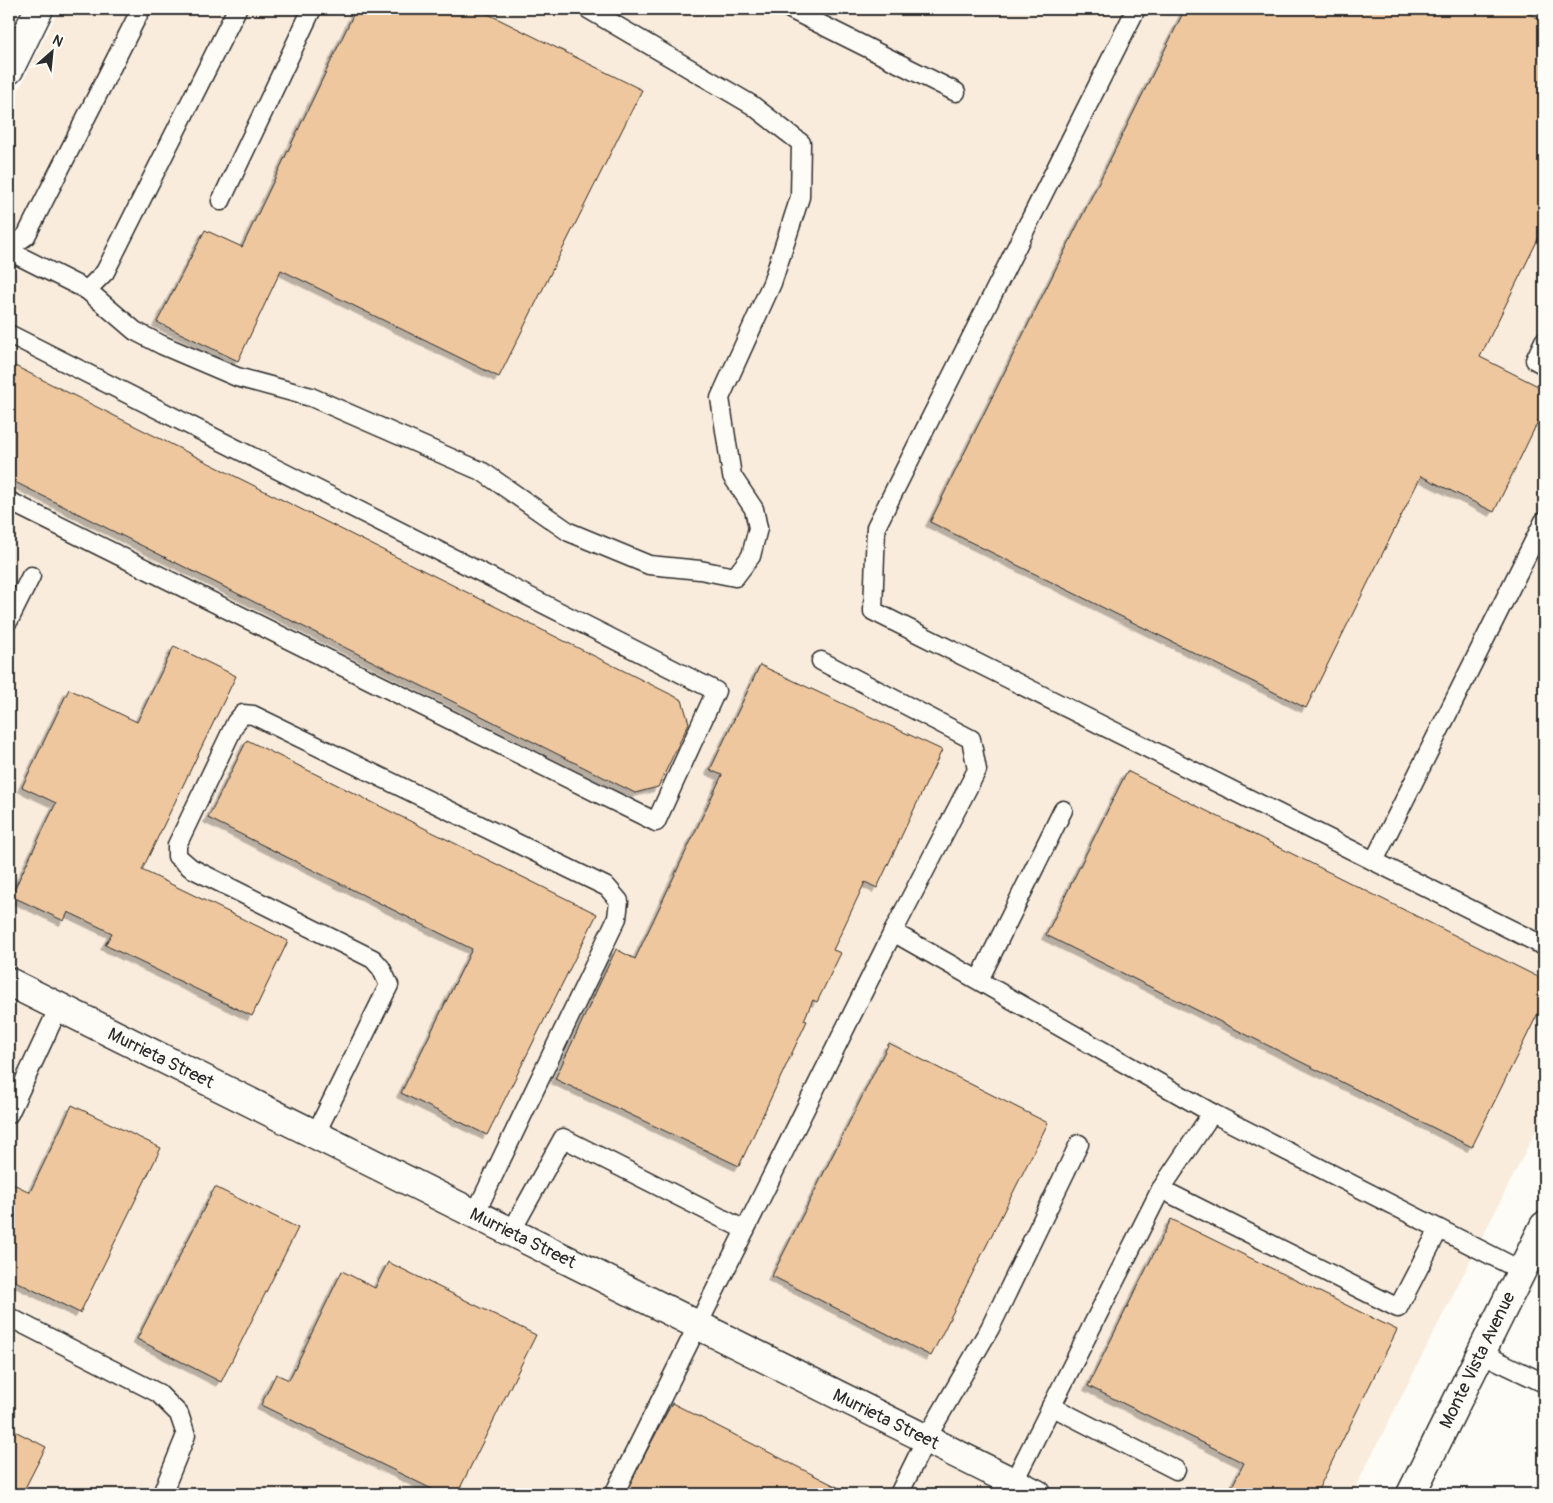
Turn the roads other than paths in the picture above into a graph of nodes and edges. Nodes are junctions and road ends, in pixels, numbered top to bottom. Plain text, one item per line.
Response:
1 (39, 9) edge
2 (140, 9) edge
3 (237, 9) edge
4 (312, 9) edge
5 (588, 9) edge
6 (790, 9) edge
7 (1136, 9) edge
8 (9, 70) edge
9 (956, 92) dead end
10 (221, 201) dead end
11 (9, 250) edge
12 (87, 290) junction
13 (9, 334) edge
14 (1544, 341) edge
15 (1544, 365) edge
16 (9, 501) edge
17 (1544, 521) edge
18 (31, 576) dead end
19 (9, 620) edge
20 (821, 661) dead end
21 (1063, 810) dead end
22 (1374, 861) junction
23 (893, 932) junction
24 (1543, 942) edge
25 (979, 980) junction
26 (9, 982) edge
27 (59, 1007) junction
28 (1212, 1113) junction
29 (9, 1114) edge
30 (315, 1135) junction
31 (1079, 1144) dead end
32 (1161, 1189) junction
33 (475, 1214) junction
34 (1544, 1226) edge
35 (1439, 1229) junction
36 (745, 1230) junction
37 (511, 1232) junction
38 (1522, 1271) junction
39 (9, 1317) edge
40 (698, 1326) junction
41 (1481, 1353) junction
42 (1544, 1383) edge
43 (1052, 1406) junction
44 (926, 1439) junction
45 (1176, 1470) dead end
46 (1010, 1488) edge
47 (162, 1494) edge
48 (614, 1494) edge
49 (899, 1494) edge
50 (1037, 1494) edge
51 (1410, 1494) edge

1 - 8 street
2 - 11 lane
3 - 12 lane
4 - 10 lane
5 - 12 lane
6 - 9 lane
7 - 22 lane
11 - 12 lane
13 - 16 lane
14 - 15 lane
17 - 22 lane
18 - 19 lane
20 - 23 lane
21 - 25 lane
22 - 24 lane
23 - 25 lane
23 - 36 lane
25 - 28 lane
26 - 27 street, Murrieta Street
27 - 29 lane
27 - 30 street, Murrieta Street
28 - 32 lane
28 - 35 lane
30 - 33 street, Murrieta Street
30 - 33 lane
31 - 44 lane
32 - 35 lane
32 - 43 lane
33 - 37 street, Murrieta Street
34 - 38 street, Monte Vista Avenue
35 - 38 lane
36 - 37 lane
36 - 40 lane
37 - 40 street, Murrieta Street
38 - 41 street, Monte Vista Avenue
39 - 47 lane
40 - 44 street, Murrieta Street
40 - 48 lane
41 - 42 lane
41 - 51 street, Monte Vista Avenue
43 - 45 lane
43 - 46 lane
44 - 46 street, Murrieta Street
44 - 49 lane
46 - 50 street, Murrieta Street

